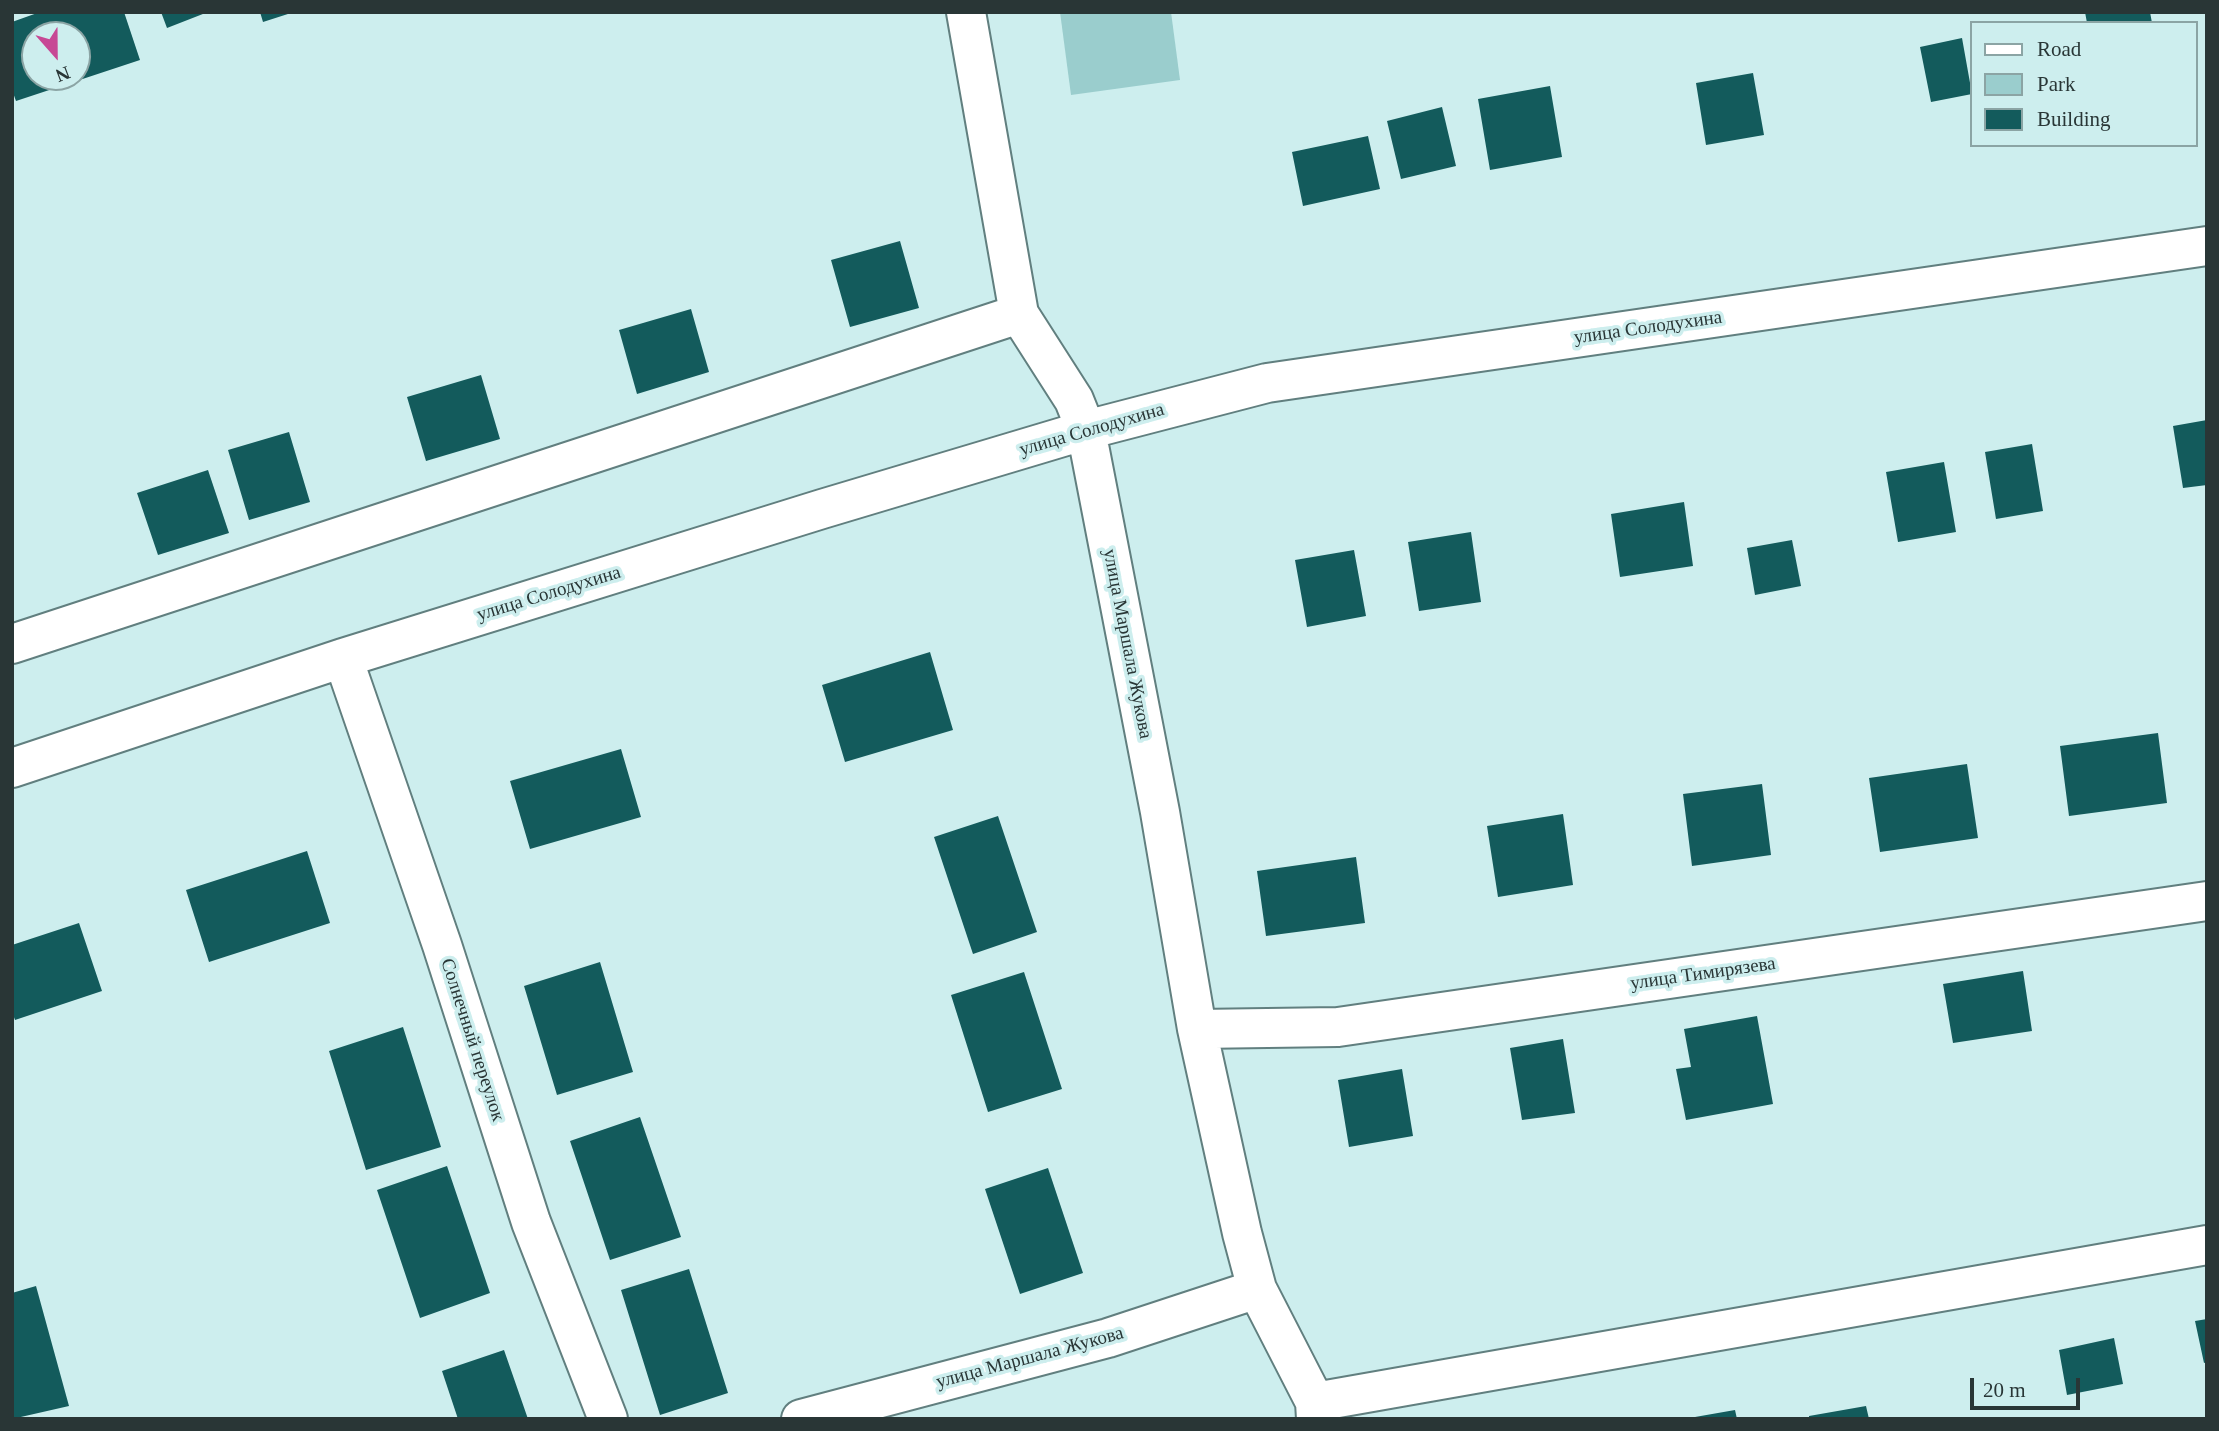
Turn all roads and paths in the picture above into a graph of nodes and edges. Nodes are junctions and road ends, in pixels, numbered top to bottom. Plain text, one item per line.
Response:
1 (966, 12) edge
2 (2207, 246) edge
3 (1018, 314) junction
4 (1086, 430) junction
5 (12, 644) edge
6 (343, 658) junction
7 (12, 768) edge
8 (2207, 901) edge
9 (1197, 1029) junction
10 (2207, 1245) edge
11 (1257, 1289) junction
12 (1315, 1411) edge
13 (608, 1419) edge
14 (801, 1419) edge

1 - 3 street, улица Маршала Жукова
2 - 4 street, улица Солодухина
3 - 4 street, улица Маршала Жукова
3 - 5 street
4 - 6 street, улица Солодухина
4 - 9 street, улица Маршала Жукова
6 - 7 street, улица Солодухина
6 - 13 street, Солнечный переулок
8 - 9 street, улица Тимирязева
9 - 11 street, улица Маршала Жукова
10 - 12 street
11 - 12 street, улица Маршала Жукова
11 - 14 street, улица Маршала Жукова

